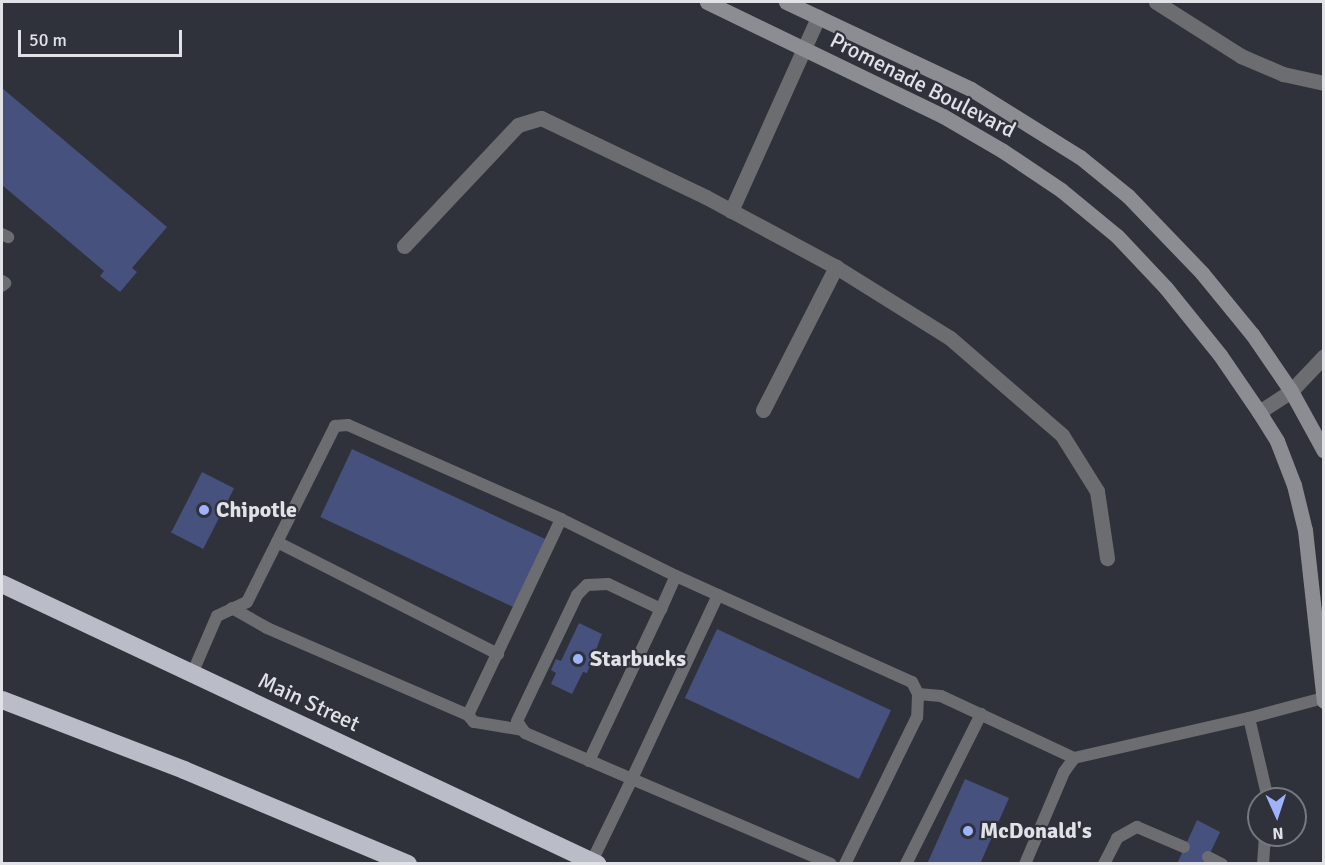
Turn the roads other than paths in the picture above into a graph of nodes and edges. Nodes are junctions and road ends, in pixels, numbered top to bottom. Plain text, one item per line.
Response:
1 (707, 2) edge
2 (786, 2) edge
3 (1156, 2) edge
4 (818, 17) junction
5 (804, 49) junction
6 (1323, 82) edge
7 (731, 211) junction
8 (404, 246) dead end
9 (836, 267) junction
10 (2, 281) edge
11 (2, 286) edge
12 (1323, 356) edge
13 (1291, 392) junction
14 (764, 410) dead end
15 (1259, 412) junction
16 (1323, 451) edge
17 (561, 519) junction
18 (277, 542) junction
19 (1107, 558) dead end
20 (676, 576) junction
21 (2, 584) edge
22 (718, 595) junction
23 (232, 608) junction
24 (661, 609) junction
25 (498, 654) junction
26 (192, 674) junction
27 (918, 694) junction
28 (1323, 699) edge
29 (2, 700) edge
30 (981, 714) junction
31 (468, 715) junction
32 (1249, 718) junction
33 (523, 730) junction
34 (1074, 758) junction
35 (589, 761) junction
36 (632, 780) junction
37 (1265, 787) edge
38 (1184, 847) dead end
39 (1264, 847) edge
40 (1208, 857) dead end
41 (594, 862) edge
42 (408, 864) edge
43 (831, 864) edge
44 (845, 864) edge
45 (906, 864) edge
46 (1025, 864) edge
47 (1104, 864) edge
48 (1222, 864) edge
49 (1263, 864) edge

1 - 5 street, Promenade Boulevard
2 - 4 street, Promenade Boulevard
3 - 6 street
4 - 5 street
4 - 13 street, Promenade Boulevard
5 - 7 street
5 - 15 street, Promenade Boulevard
7 - 8 street
7 - 9 street
9 - 14 street
9 - 19 street
10 - 11 lane
12 - 13 street
13 - 15 street
13 - 16 street, Promenade Boulevard
15 - 28 street, Promenade Boulevard
17 - 18 lane
17 - 20 lane
17 - 25 lane
18 - 23 lane
18 - 25 lane
20 - 22 lane
20 - 24 lane
21 - 26 highway, Main Street
22 - 27 lane
22 - 36 lane
23 - 26 lane
23 - 31 lane
24 - 33 lane
24 - 35 lane
25 - 31 lane
26 - 41 highway, Main Street
27 - 30 lane
27 - 44 lane
28 - 32 lane
29 - 42 highway
30 - 34 lane
30 - 45 lane
31 - 33 lane
32 - 34 lane
32 - 37 lane
33 - 35 lane
34 - 46 lane
35 - 36 lane
36 - 41 lane
36 - 43 lane
38 - 47 lane
39 - 49 lane
40 - 48 lane

